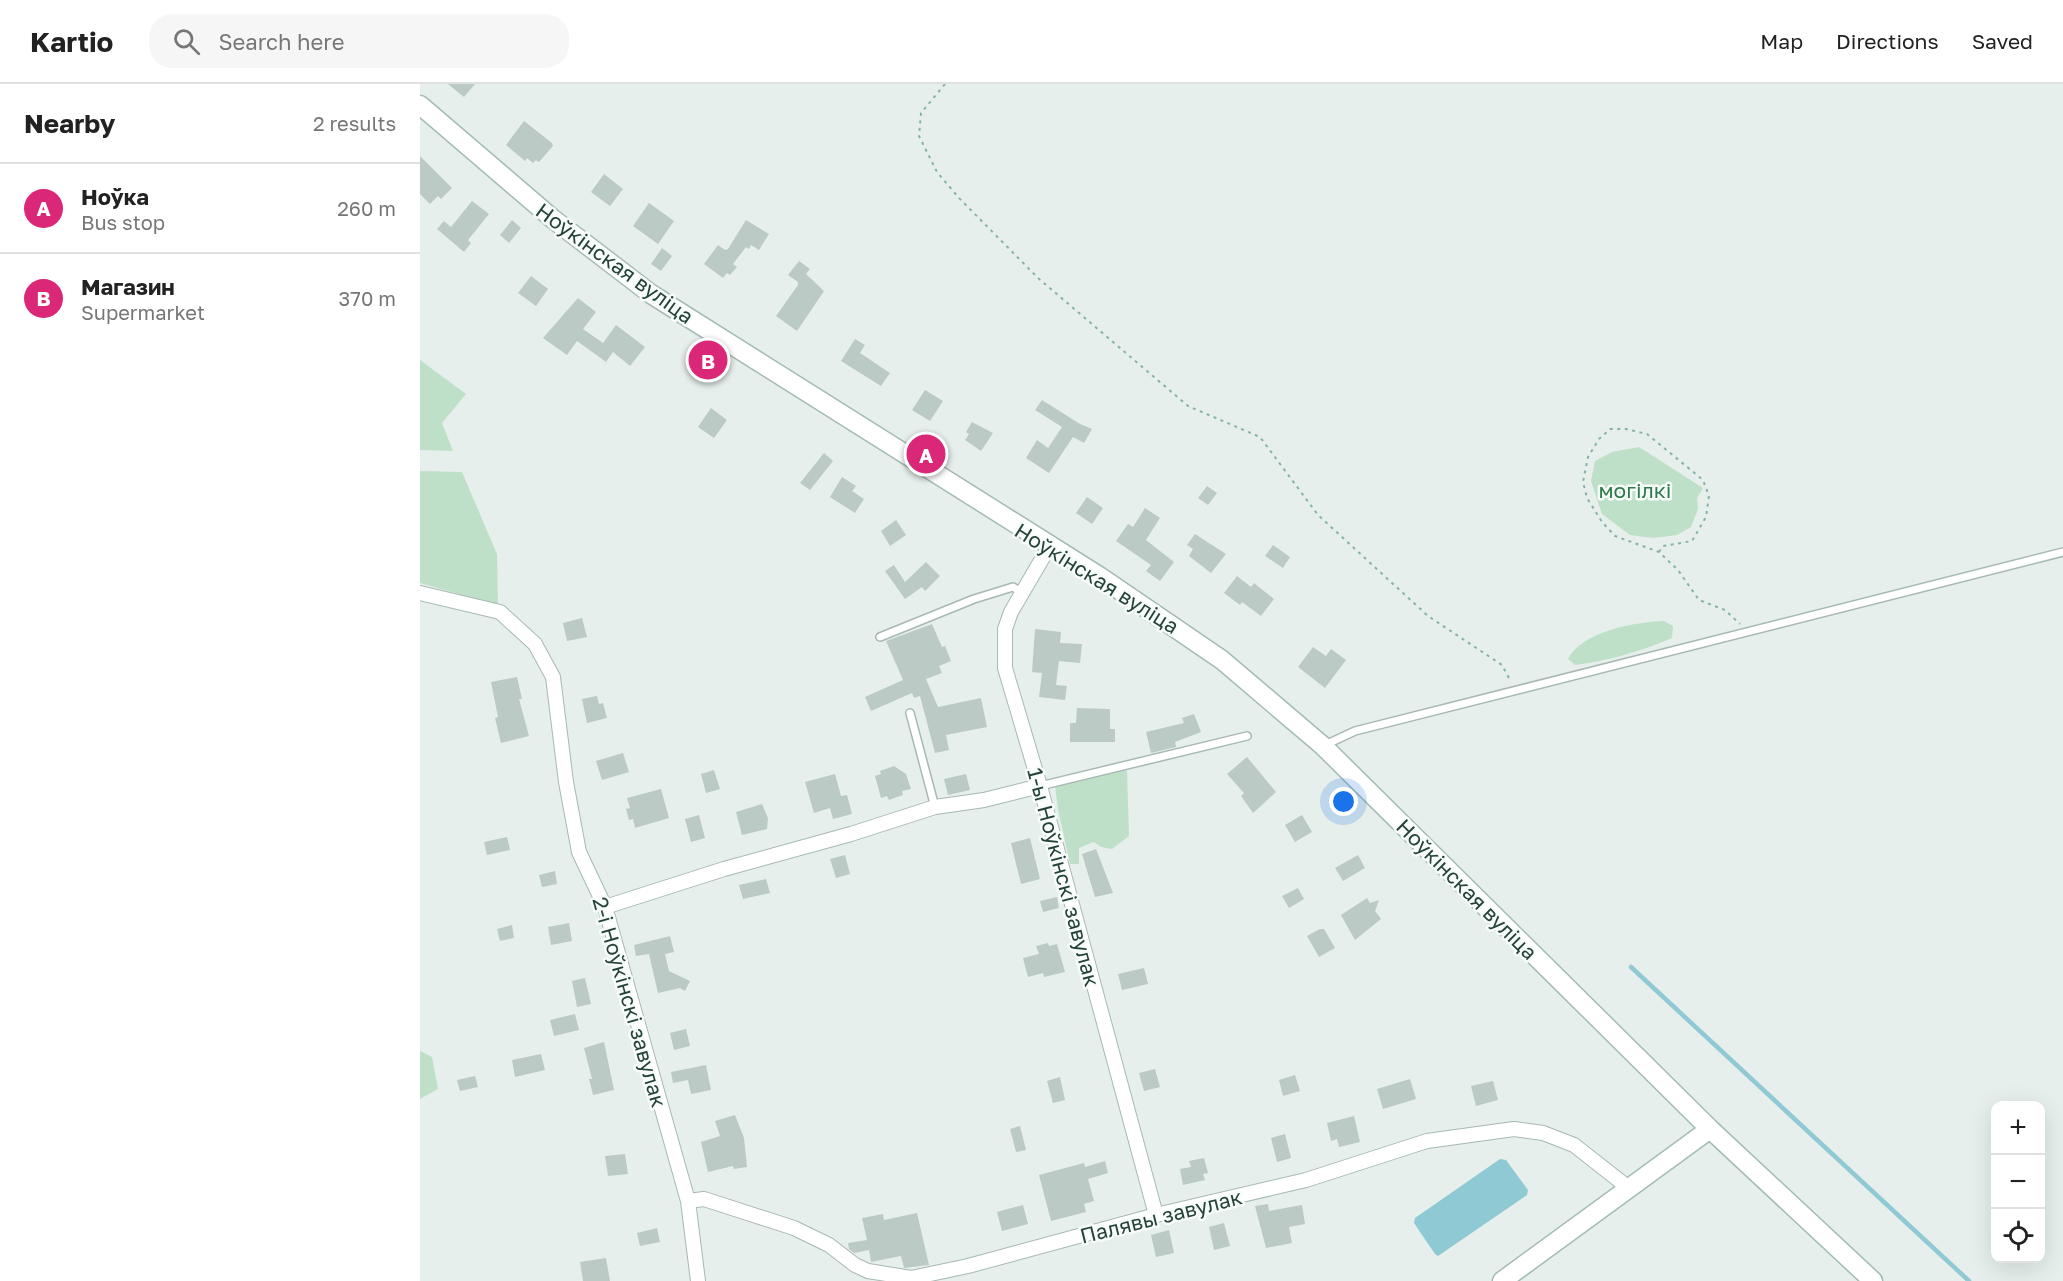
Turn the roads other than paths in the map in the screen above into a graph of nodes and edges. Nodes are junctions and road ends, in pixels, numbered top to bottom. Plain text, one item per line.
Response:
1 (420, 105) edge
2 (1049, 547) junction
3 (2063, 552) edge
4 (1021, 592) junction
5 (420, 593) edge
6 (880, 637) dead end
7 (910, 714) dead end
8 (1247, 736) dead end
9 (1323, 746) junction
10 (1040, 786) junction
11 (935, 807) junction
12 (605, 907) junction
13 (1710, 1129) junction
14 (1630, 1189) junction
15 (688, 1201) junction
16 (1156, 1215) junction
17 (698, 1281) edge
18 (1502, 1281) edge
19 (1873, 1281) edge

1 - 2 main road, Ноўкінская вуліца
2 - 4 street, 1-ы Ноўкінскі завулак
2 - 9 main road, Ноўкінская вуліца
3 - 9 lane
4 - 6 lane
4 - 10 street, 1-ы Ноўкінскі завулак
5 - 12 street, 2-і Ноўкінскі завулак
7 - 11 lane
8 - 10 lane
9 - 13 main road, Ноўкінская вуліца
10 - 11 street
10 - 16 street, 1-ы Ноўкінскі завулак
11 - 12 street
12 - 15 street, 2-і Ноўкінскі завулак
13 - 14 main road
13 - 19 main road, Ноўкінская вуліца
14 - 16 street, Палявы завулак
14 - 18 main road
15 - 16 street, Палявы завулак
15 - 17 street, 2-і Ноўкінскі завулак

